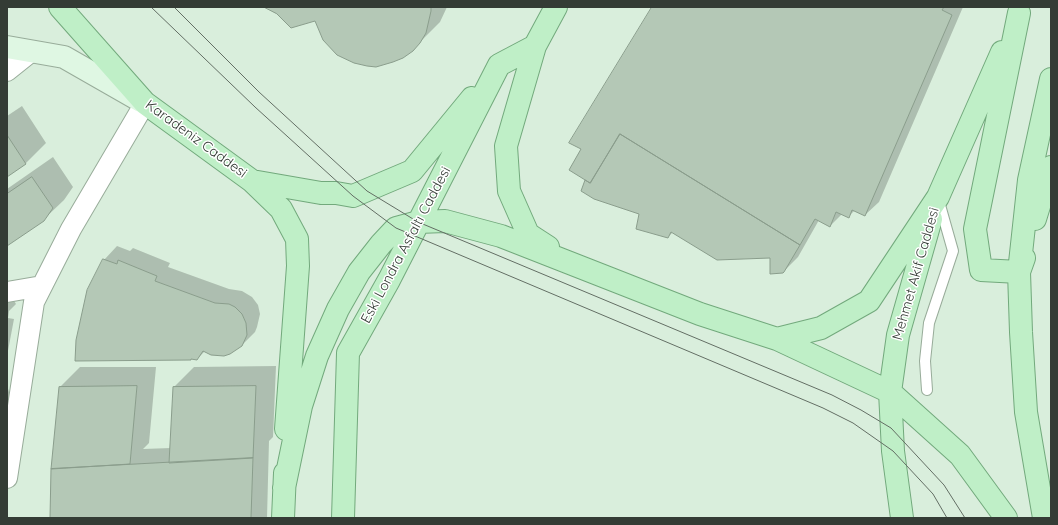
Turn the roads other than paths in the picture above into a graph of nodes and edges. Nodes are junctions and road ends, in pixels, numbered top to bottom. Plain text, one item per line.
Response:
1 (60, 7) edge
2 (556, 7) edge
3 (1020, 10) edge
4 (535, 46) junction
5 (7, 47) edge
6 (32, 51) junction
7 (499, 65) junction
8 (7, 71) edge
9 (1051, 80) edge
10 (145, 103) junction
11 (1051, 167) edge
12 (252, 181) junction
13 (938, 197) junction
14 (418, 222) junction
15 (578, 266) junction
16 (1019, 272) junction
17 (42, 286) junction
18 (7, 292) edge
19 (777, 339) junction
20 (926, 390) dead end
21 (890, 392) junction
22 (7, 478) edge
23 (284, 488) junction
24 (283, 518) edge
25 (343, 518) edge
26 (902, 518) edge
27 (1006, 518) edge
28 (1044, 518) edge
29 (1048, 518) edge
30 (1051, 518) edge

1 - 10 main road, Karadeniz Caddesi
2 - 4 main road
3 - 13 main road
3 - 16 main road
4 - 7 main road
4 - 15 main road
5 - 6 main road
6 - 8 street
6 - 10 main road
7 - 12 main road
7 - 14 main road, Eski Londra Asfaltı Caddesi
9 - 16 main road
10 - 12 main road, Karadeniz Caddesi
10 - 17 street
11 - 16 main road
12 - 23 main road
13 - 19 main road
13 - 20 lane
13 - 21 main road, Mehmet Akif Caddesi
14 - 15 main road
14 - 23 main road
14 - 25 main road, Eski Londra Asfaltı Caddesi
15 - 19 main road
16 - 28 main road
17 - 18 street
17 - 22 street
19 - 21 main road
21 - 26 main road, Mehmet Akif Caddesi
21 - 27 main road
23 - 24 main road
29 - 30 street

